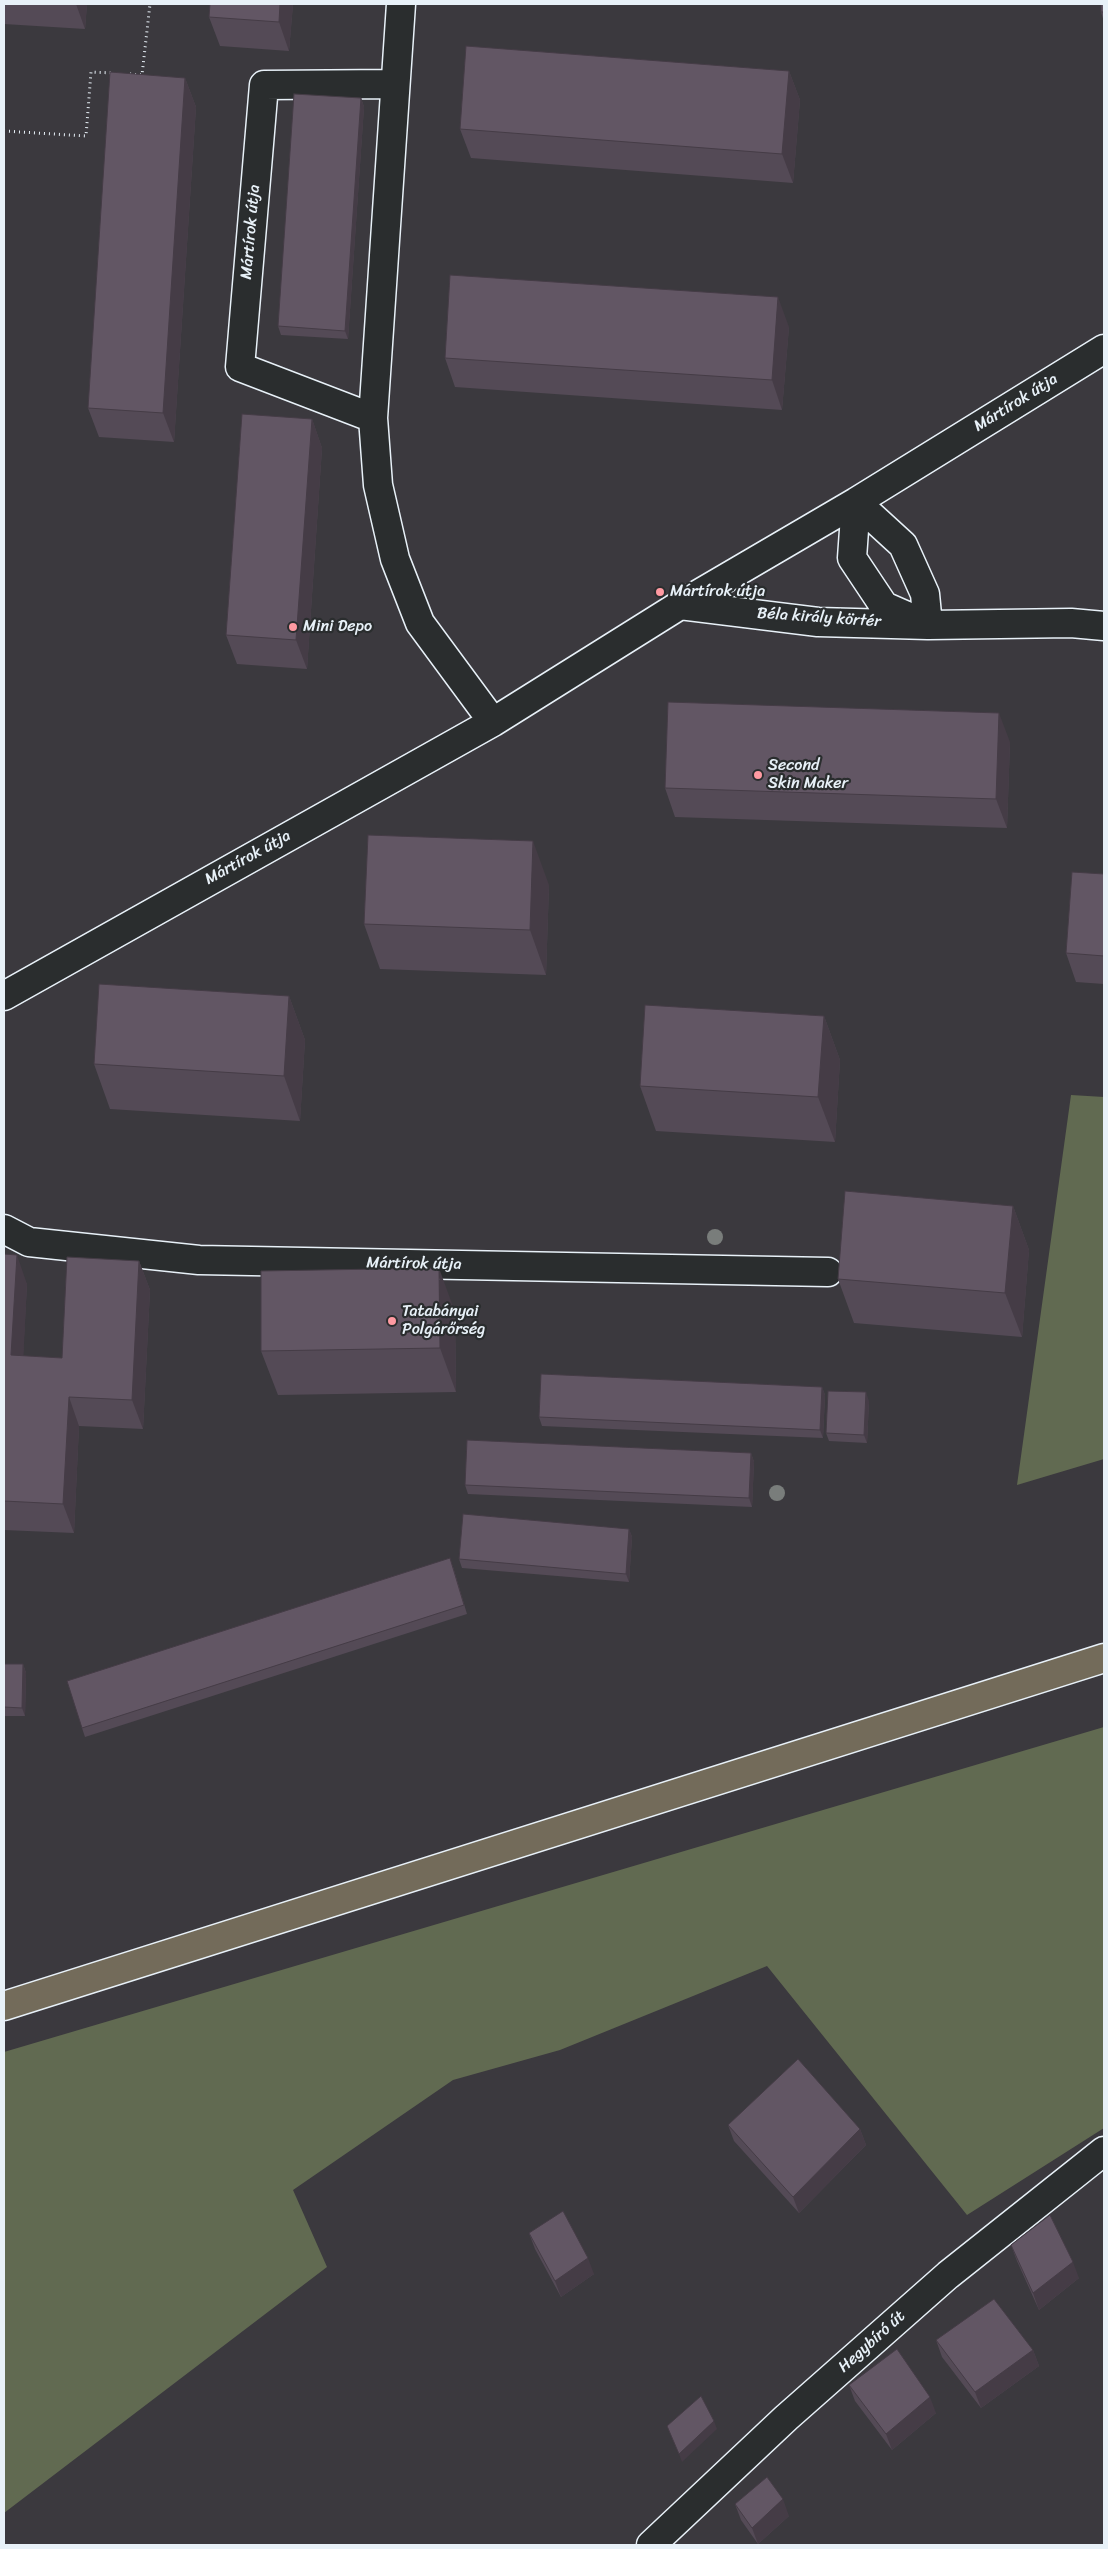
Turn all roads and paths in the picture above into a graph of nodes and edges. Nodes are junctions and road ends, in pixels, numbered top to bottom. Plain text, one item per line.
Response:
1 (150, 4) edge
2 (401, 4) edge
3 (116, 73) edge
4 (125, 74) edge
5 (394, 84) junction
6 (4, 131) edge
7 (1104, 349) edge
8 (373, 418) junction
9 (856, 502) junction
10 (680, 605) junction
11 (928, 625) junction
12 (1104, 626) edge
13 (492, 722) junction
14 (4, 996) edge
15 (4, 1229) edge
16 (828, 1272) dead end
17 (1104, 1658) edge
18 (4, 2006) edge
19 (1104, 2151) edge
20 (651, 2545) edge

1 - 4 path
2 - 5 street
3 - 6 path
5 - 8 street
5 - 8 street, Mártírok útja
7 - 9 street, Mártírok útja
8 - 13 street
9 - 10 street, Mártírok útja
9 - 11 street
9 - 11 street, Béla király körtér
10 - 11 street, Béla király körtér
10 - 13 street, Mártírok útja
11 - 12 street, Béla király körtér
13 - 14 street, Mártírok útja
15 - 16 street, Mártírok útja
17 - 18 main road
19 - 20 street, Hegybíró út

